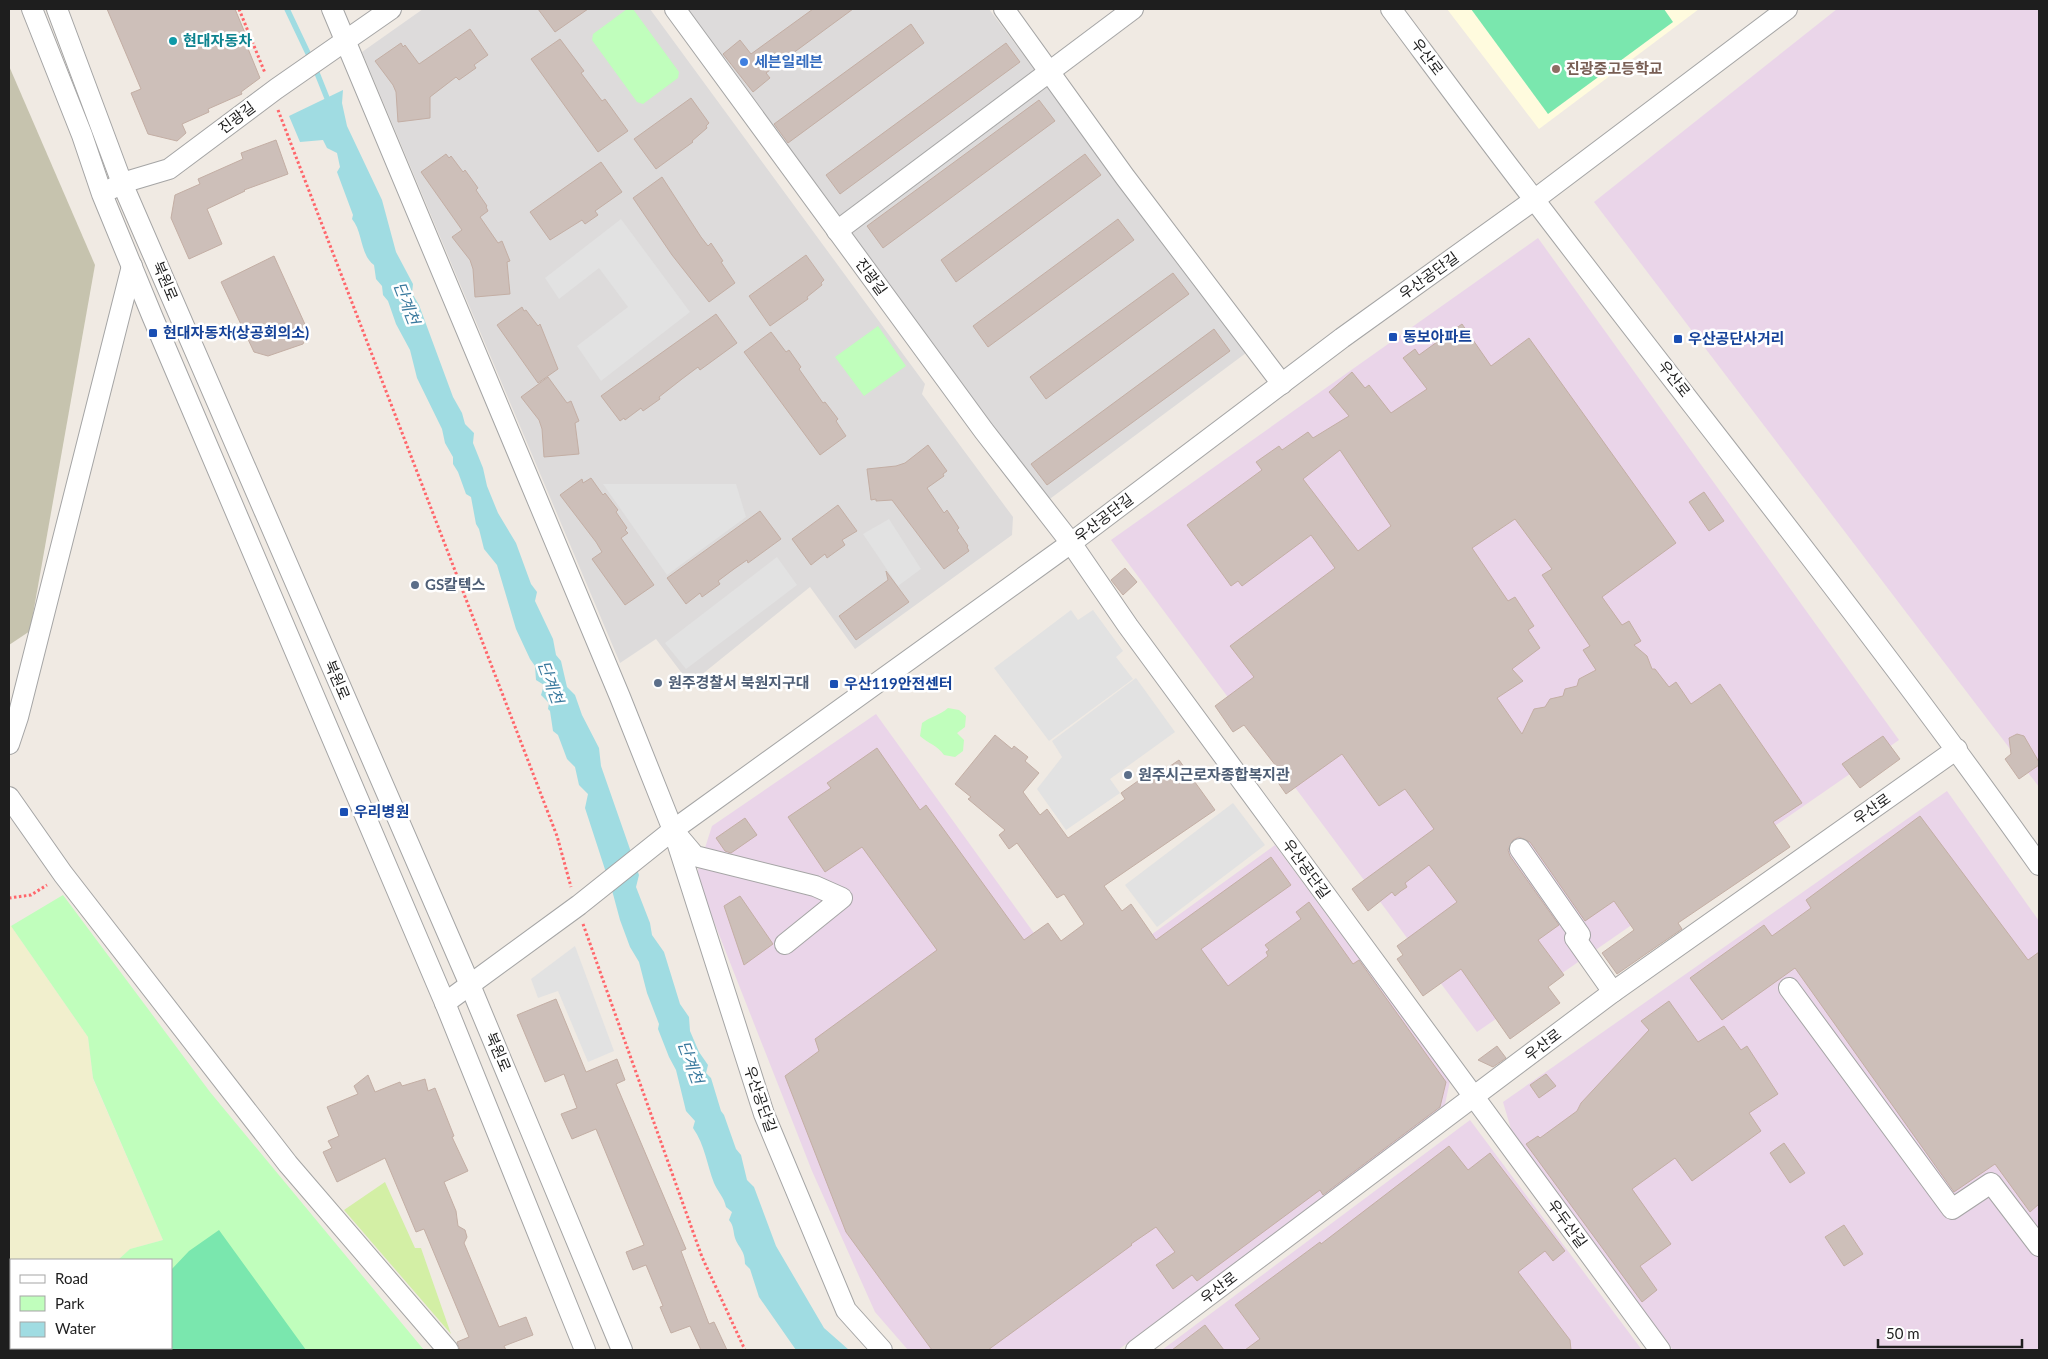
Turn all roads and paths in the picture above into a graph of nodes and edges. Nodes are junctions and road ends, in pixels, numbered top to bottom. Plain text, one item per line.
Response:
1 (32, 9) edge
2 (57, 9) edge
3 (240, 9) edge
4 (332, 9) edge
5 (391, 9) edge
6 (675, 9) edge
7 (1004, 9) edge
8 (1133, 9) edge
9 (1391, 9) edge
10 (1787, 9) edge
11 (343, 42) junction
12 (1050, 71) junction
13 (274, 91) junction
14 (122, 183) junction
15 (102, 194) junction
16 (1534, 200) junction
17 (837, 231) junction
18 (132, 266) junction
19 (1282, 384) junction
20 (1071, 543) junction
21 (9, 744) edge
22 (1957, 749) junction
23 (9, 797) edge
24 (673, 830) junction
25 (1520, 849) dead end
26 (2039, 864) edge
27 (63, 874) junction
28 (9, 898) edge
29 (578, 906) junction
30 (785, 944) dead end
31 (470, 986) junction
32 (1789, 988) dead end
33 (1613, 992) junction
34 (445, 1003) junction
35 (1473, 1097) junction
36 (2039, 1246) edge
37 (448, 1350) edge
38 (585, 1350) edge
39 (622, 1350) edge
40 (745, 1350) edge
41 (882, 1350) edge
42 (1136, 1350) edge
43 (1660, 1350) edge

1 - 15 street, 북원로
2 - 14 street, 북원로
3 - 13 path
4 - 11 street
5 - 11 street, 진광길
6 - 17 street, 진광길
7 - 12 street
8 - 12 street
9 - 16 street, 우산로
10 - 16 street, 우산공단길
11 - 13 street, 진광길
11 - 24 street
12 - 17 street
12 - 19 street
13 - 14 street, 진광길
13 - 29 path
14 - 15 street, 진광길
14 - 31 street, 북원로
15 - 18 street, 북원로
16 - 19 street, 우산공단길
16 - 22 street, 우산로
17 - 20 street, 진광길
18 - 21 street
18 - 34 street, 북원로
19 - 20 street, 우산공단길
20 - 24 street, 우산공단길
20 - 35 street, 우산공단길
22 - 26 street, 우산로
22 - 33 street, 우산로
23 - 27 street
24 - 29 street, 우산공단길
24 - 30 street
24 - 41 street, 우산공단길
25 - 33 street
27 - 28 path
27 - 37 street
29 - 31 street
29 - 40 path
31 - 34 street
31 - 39 street, 북원로
32 - 36 street
33 - 35 street, 우산로
34 - 38 street, 북원로
35 - 42 street, 우산로
35 - 43 street, 우두산길

